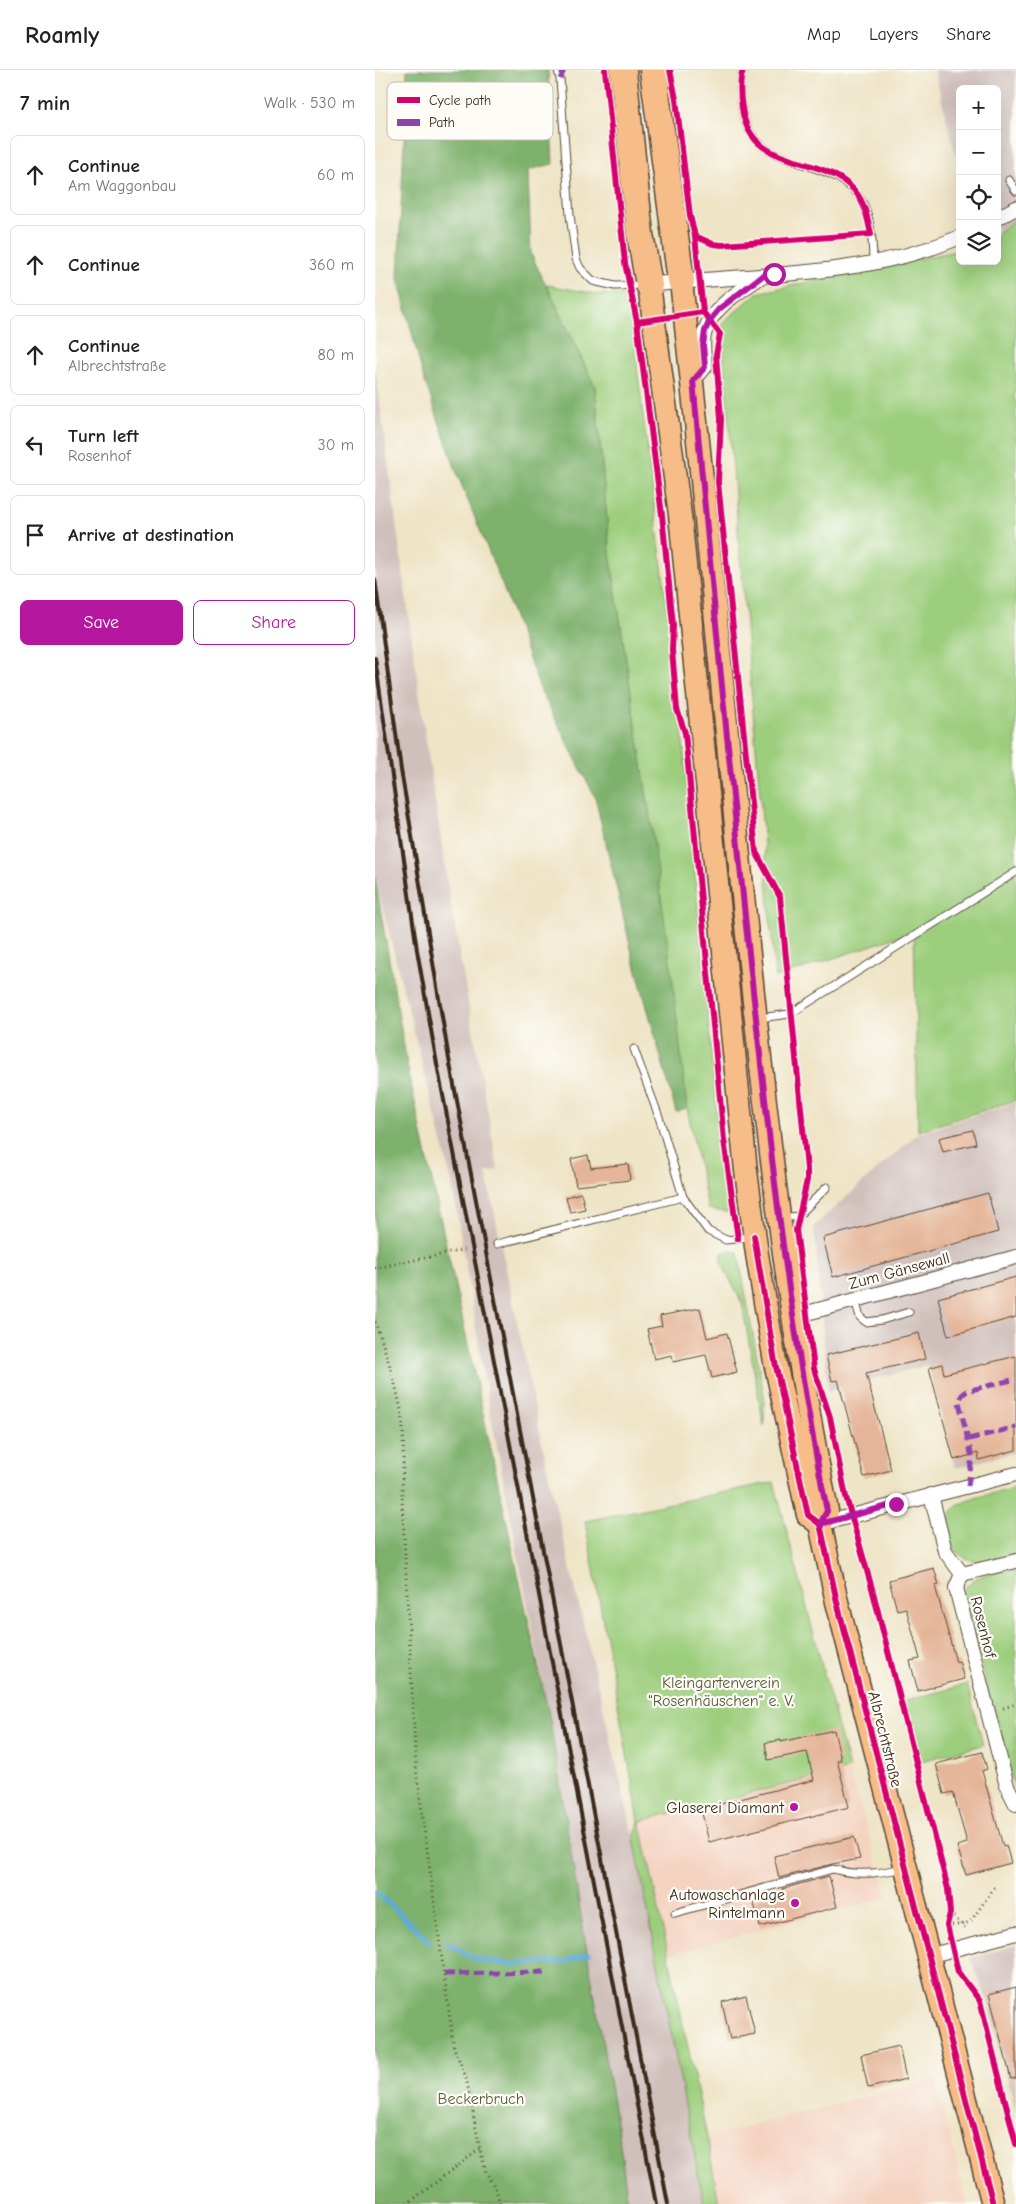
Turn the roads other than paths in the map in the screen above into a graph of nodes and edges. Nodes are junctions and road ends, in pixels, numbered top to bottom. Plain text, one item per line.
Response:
1 (558, 70) edge
2 (623, 70) edge
3 (653, 70) edge
4 (743, 70) edge
5 (1009, 180) dead end
6 (1016, 191) edge
7 (1016, 208) edge
8 (1001, 216) edge
9 (956, 238) edge
10 (873, 264) junction
11 (762, 276) junction
12 (681, 281) junction
13 (649, 284) junction
14 (693, 381) junction
15 (1016, 872) edge
16 (756, 1018) junction
17 (634, 1049) dead end
18 (827, 1187) dead end
19 (683, 1196) junction
20 (778, 1218) junction
21 (754, 1236) junction
22 (497, 1244) dead end
23 (1016, 1257) edge
24 (855, 1300) junction
25 (909, 1312) dead end
26 (792, 1317) junction
27 (1016, 1474) edge
28 (931, 1495) junction
29 (820, 1524) junction
30 (1016, 1561) edge
31 (962, 1574) junction
32 (1016, 1804) edge
33 (905, 1867) junction
34 (675, 1913) dead end
35 (1016, 1933) edge
36 (927, 1956) junction
37 (993, 2204) edge

1 - 13 lane
2 - 13 highway
3 - 12 highway
4 - 10 lane
5 - 6 lane
7 - 8 street
9 - 10 street
10 - 11 street
11 - 12 street
11 - 14 street
12 - 13 street
12 - 14 main road, Albrechtstraße
13 - 21 main road, Albrechtstraße
14 - 16 main road, Albrechtstraße
15 - 16 lane
16 - 20 main road, Albrechtstraße
17 - 19 lane
18 - 20 lane
19 - 21 lane
19 - 22 lane
20 - 26 main road, Albrechtstraße
21 - 29 main road, Albrechtstraße
23 - 24 street, Zum Gänsewall
24 - 25 lane
24 - 26 street, Zum Gänsewall
26 - 29 main road, Albrechtstraße
27 - 28 street
28 - 29 street
28 - 31 street
29 - 33 main road, Albrechtstraße
30 - 31 street
31 - 32 street, Rosenhof
33 - 34 lane
33 - 36 main road, Albrechtstraße
35 - 36 street
36 - 37 main road, Albrechtstraße

